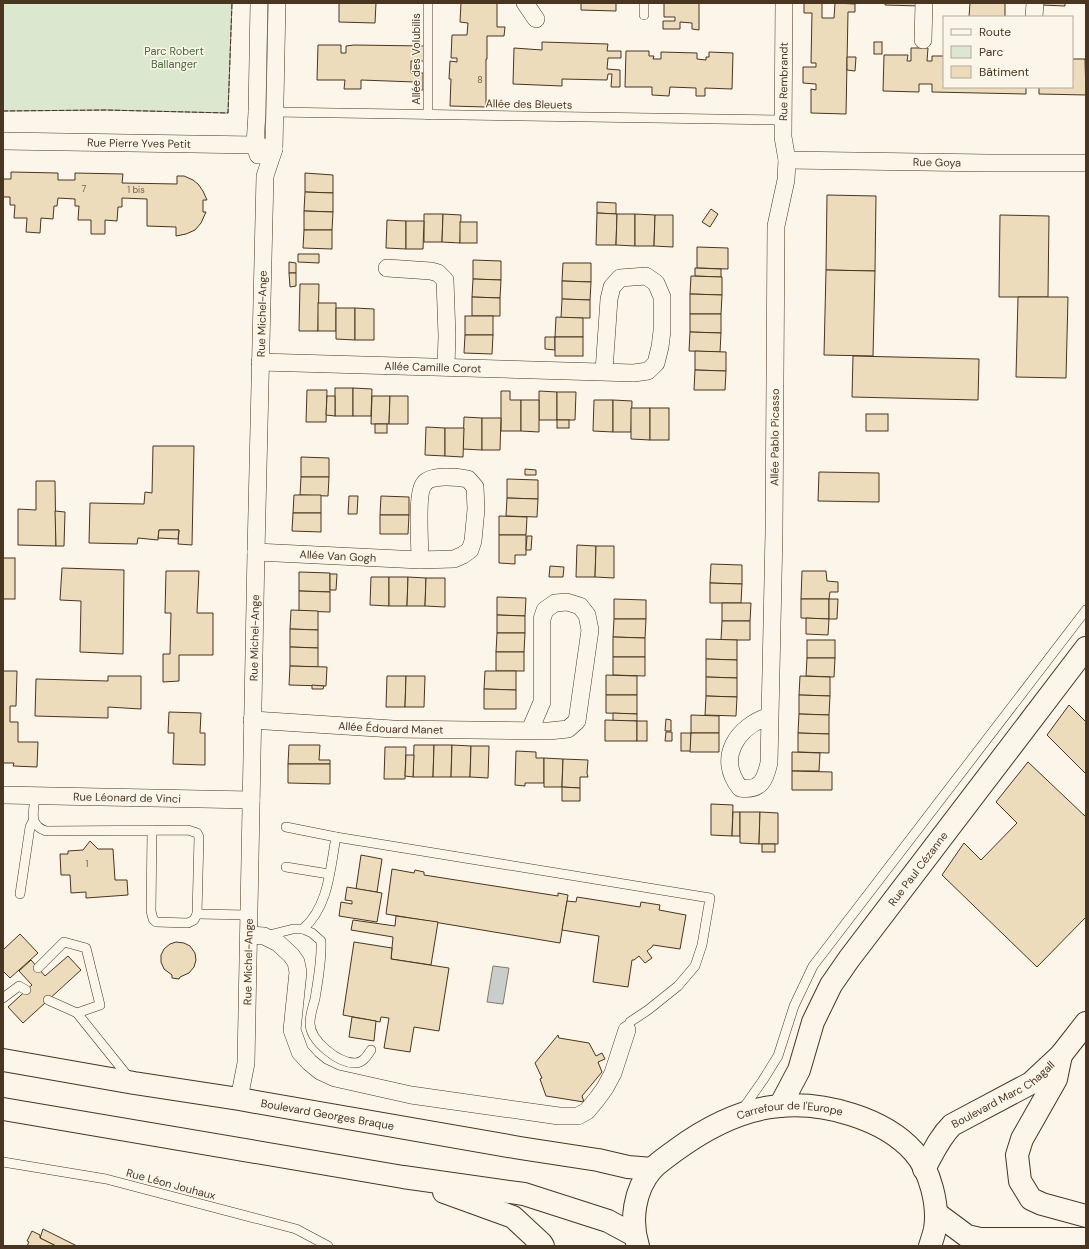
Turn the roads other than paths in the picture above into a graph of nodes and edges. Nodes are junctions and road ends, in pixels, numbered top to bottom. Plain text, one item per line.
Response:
1 (258, 3) edge
2 (277, 3) edge
3 (428, 3) edge
4 (525, 3) edge
5 (644, 3) edge
6 (784, 3) edge
7 (924, 3) edge
8 (1035, 3) edge
9 (644, 15) dead end
10 (1034, 16) edge
11 (536, 19) dead end
12 (923, 40) dead end
13 (274, 112) junction
14 (428, 114) junction
15 (783, 120) junction
16 (3, 141) edge
17 (254, 145) junction
18 (274, 149) junction
19 (787, 160) junction
20 (1086, 163) edge
21 (265, 176) junction
22 (387, 268) dead end
23 (260, 362) junction
24 (446, 367) junction
25 (604, 371) junction
26 (256, 552) junction
27 (420, 560) junction
28 (1086, 610) edge
29 (1086, 648) edge
30 (770, 716) dead end
31 (252, 720) junction
32 (530, 730) junction
33 (3, 795) edge
34 (35, 796) junction
35 (251, 800) junction
36 (33, 821) junction
37 (286, 827) dead end
38 (152, 830) junction
39 (336, 837) junction
40 (286, 868) dead end
41 (329, 874) junction
42 (20, 894) dead end
43 (197, 914) junction
44 (249, 915) junction
45 (303, 929) junction
46 (256, 936) junction
47 (38, 968) dead end
48 (26, 979) dead end
49 (3, 998) edge
50 (48, 1000) dead end
51 (77, 1013) junction
52 (1086, 1023) edge
53 (627, 1030) joint
54 (371, 1050) dead end
55 (1061, 1055) junction
56 (3, 1060) edge
57 (134, 1083) junction
58 (239, 1099) junction
59 (780, 1106) junction
60 (3, 1109) edge
61 (737, 1116) junction
62 (3, 1162) edge
63 (652, 1169) junction
64 (924, 1169) junction
65 (403, 1177) junction
66 (936, 1213) junction
67 (1086, 1216) edge
68 (1086, 1239) edge
69 (636, 1240) edge
70 (328, 1246) edge
71 (543, 1246) edge
72 (930, 1246) edge

1 - 17 street, Rue Michel-Ange
2 - 13 street, Rue Michel-Ange
3 - 14 lane, Allée des Volubilis
4 - 11 street
5 - 9 lane
6 - 15 street, Rue Rembrandt
7 - 12 street
8 - 10 street
13 - 14 lane, Allée des Bleuets
13 - 18 street, Rue Michel-Ange
14 - 15 lane, Allée des Bleuets
15 - 19 street, Rue Rembrandt
16 - 17 street, Rue Pierre Yves Petit
17 - 18 street, Rue Pierre Yves Petit
17 - 21 street, Rue Michel-Ange
18 - 21 street, Rue Michel-Ange
19 - 20 street, Rue Goya
19 - 30 street, Allée Pablo Picasso
21 - 23 street, Rue Michel-Ange
22 - 24 street
23 - 24 street, Allée Camille Corot
23 - 26 street, Rue Michel-Ange
24 - 25 street, Allée Camille Corot
25 - 25 street, Allée Camille Corot
26 - 27 street, Allée Van Gogh
26 - 31 street, Rue Michel-Ange
27 - 27 street, Allée Van Gogh
28 - 61 lane
29 - 59 main road, Rue Paul Cézanne
31 - 32 street, Allée Édouard Manet
31 - 35 street, Rue Michel-Ange
32 - 32 street, Allée Édouard Manet
33 - 34 street, Rue Léonard de Vinci
34 - 35 street, Rue Léonard de Vinci
34 - 36 lane
35 - 44 street, Rue Michel-Ange
36 - 38 lane
36 - 42 lane
37 - 39 lane
38 - 43 lane
38 - 43 lane
39 - 41 lane
39 - 53 lane
40 - 41 lane
41 - 45 lane
43 - 44 lane
44 - 46 street, Rue Michel-Ange
45 - 46 lane
45 - 54 lane
46 - 53 street
46 - 58 street, Rue Michel-Ange
47 - 51 lane
48 - 49 lane
50 - 51 lane
51 - 57 lane
52 - 55 main road, Boulevard Marc Chagall
55 - 64 main road, Boulevard Marc Chagall
55 - 67 main road
56 - 57 main road, Boulevard Georges Braque
57 - 58 main road, Boulevard Georges Braque
58 - 63 main road, Boulevard Georges Braque
59 - 61 main road, Carrefour de l'Europe
59 - 64 main road, Carrefour de l'Europe
60 - 65 main road
61 - 63 main road, Carrefour de l'Europe
62 - 70 lane, Rue Léon Jouhaux
63 - 69 main road, Carrefour de l'Europe
64 - 66 main road, Carrefour de l'Europe
65 - 69 main road
65 - 71 main road
66 - 68 main road
66 - 72 main road, Carrefour de l'Europe

